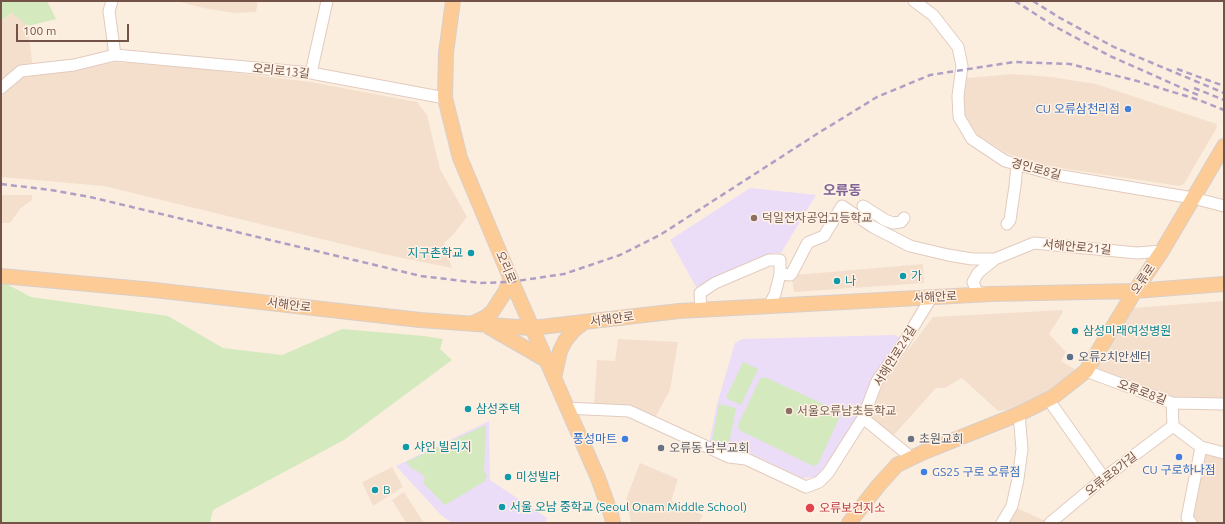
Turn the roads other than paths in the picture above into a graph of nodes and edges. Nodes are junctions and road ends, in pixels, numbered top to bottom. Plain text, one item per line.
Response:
1 (112, 1) edge
2 (327, 1) edge
3 (452, 1) edge
4 (914, 1) edge
5 (115, 55) junction
6 (311, 73) junction
7 (1, 88) edge
8 (445, 98) junction
9 (1224, 146) edge
10 (1016, 164) junction
11 (1193, 198) junction
12 (863, 206) dead end
13 (1224, 206) edge
14 (904, 218) dead end
15 (1007, 224) dead end
16 (1162, 251) junction
17 (995, 259) junction
18 (780, 274) junction
19 (1, 276) edge
20 (511, 279) junction
21 (1224, 284) edge
22 (1135, 291) junction
23 (991, 294) junction
24 (931, 298) junction
25 (769, 306) junction
26 (701, 310) junction
27 (584, 322) junction
28 (478, 324) junction
29 (532, 328) junction
30 (546, 360) junction
31 (1086, 371) junction
32 (554, 379) junction
33 (1048, 399) junction
34 (1172, 403) junction
35 (1224, 404) edge
36 (566, 408) junction
37 (1019, 414) junction
38 (863, 418) junction
39 (1173, 426) junction
40 (1201, 447) junction
41 (1224, 453) edge
42 (912, 458) junction
43 (1104, 478) junction
44 (613, 523) edge
45 (849, 523) edge
46 (1002, 523) edge
47 (1050, 523) edge
48 (1191, 523) edge

1 - 5 street
2 - 6 street
3 - 8 main road, 오리로
4 - 10 street, 경인로8길
5 - 6 street, 오리로13길
5 - 7 street, 오리로13길
6 - 8 street, 오리로13길
8 - 20 main road, 오리로
9 - 11 main road, 오류로
10 - 11 street, 경인로8길
10 - 15 street
11 - 13 street
11 - 16 main road, 오류로
12 - 14 street
16 - 17 street, 서해안로21길
16 - 22 main road, 오류로
17 - 18 street, 서해안로21길
17 - 23 street, 서해안로21길
18 - 25 street
18 - 26 street
19 - 28 main road, 서해안로
20 - 28 main road
20 - 29 main road, 오리로
21 - 22 main road, 서해안로
22 - 23 main road, 서해안로
22 - 31 main road, 오류로
23 - 24 main road, 서해안로
24 - 25 main road, 서해안로
24 - 38 street, 서해안로24길
25 - 26 main road, 서해안로
26 - 27 main road, 서해안로
27 - 29 main road, 서해안로
27 - 32 main road
28 - 29 main road, 서해안로
28 - 30 main road
29 - 30 main road, 오리로
30 - 32 main road, 오리로
31 - 33 main road, 오류로
31 - 34 street, 오류로8길
32 - 36 main road, 오리로
33 - 37 main road, 오류로
33 - 43 street
34 - 35 street, 오류로8길
34 - 39 street
36 - 38 street, 서해안로24길
36 - 44 main road, 오리로
37 - 42 main road, 오류로
37 - 46 street
38 - 42 street
39 - 40 street
39 - 43 street, 오류로8가길
40 - 41 street
40 - 48 street
42 - 45 main road, 오류로
43 - 47 street, 오류로8가길

